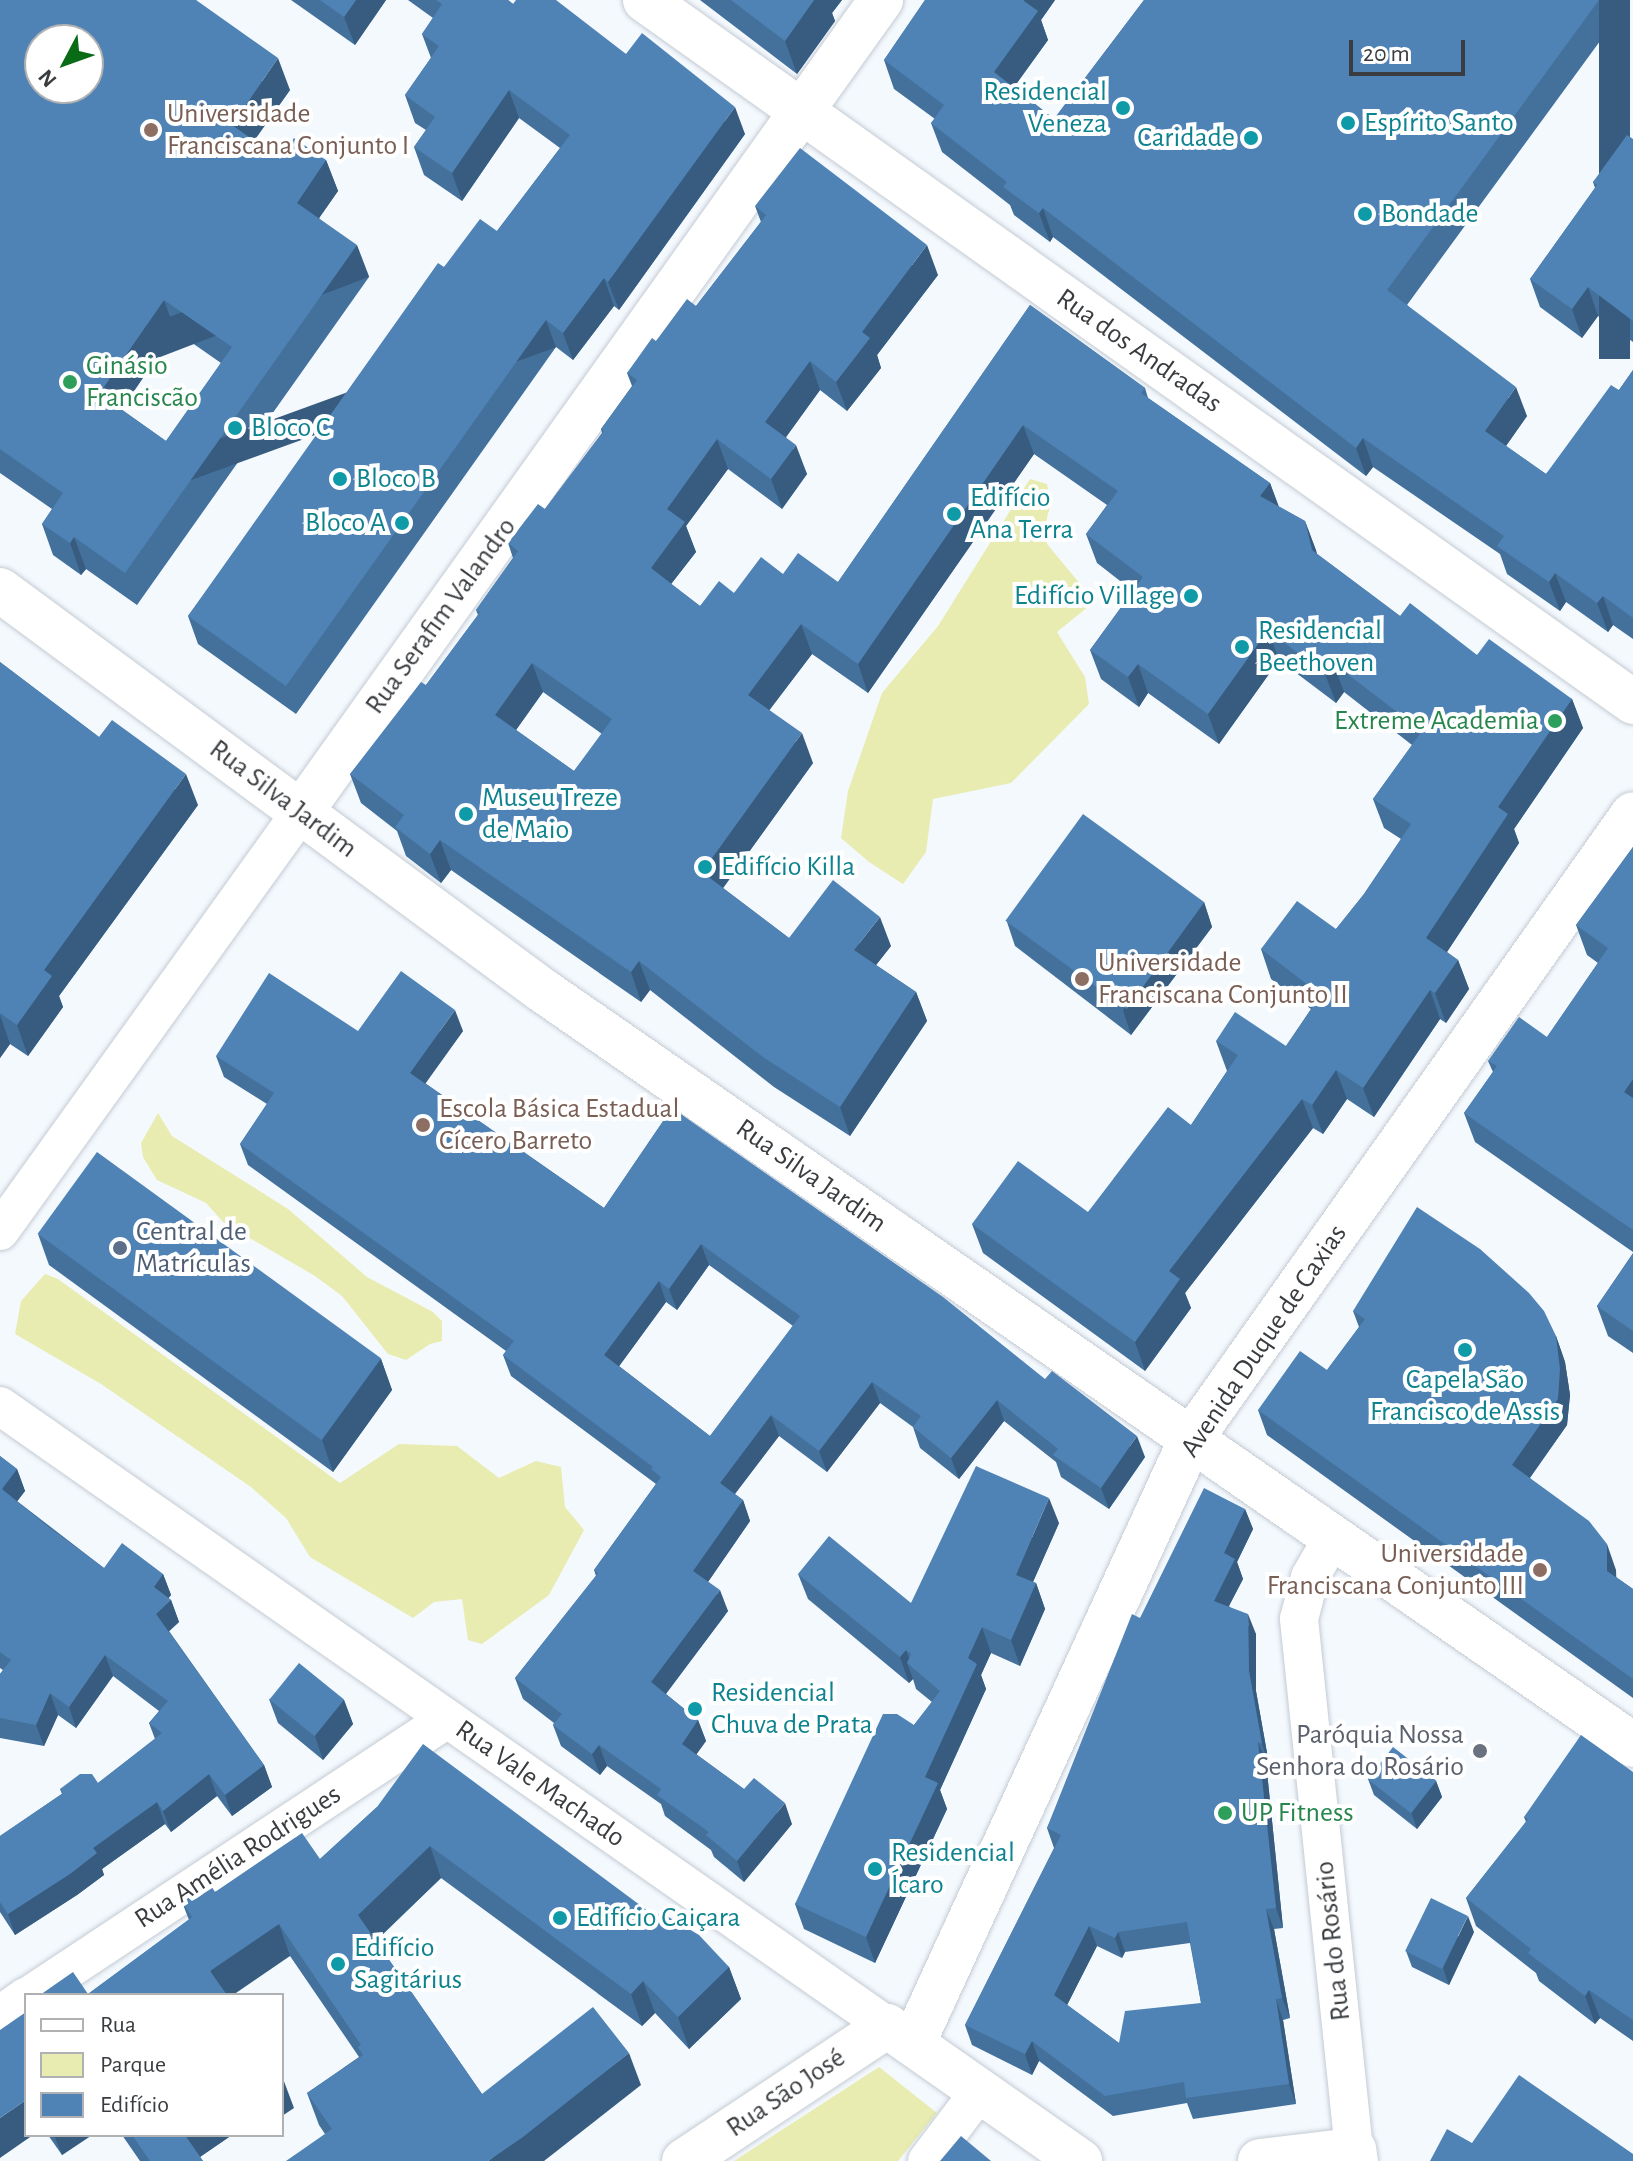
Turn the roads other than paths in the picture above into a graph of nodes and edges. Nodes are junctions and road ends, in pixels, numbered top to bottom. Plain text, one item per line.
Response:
1 (645, 0) edge
2 (881, 0) edge
3 (802, 111) junction
4 (0, 590) edge
5 (1633, 702) edge
6 (301, 812) junction
7 (1633, 814) edge
8 (0, 1231) edge
9 (0, 1406) edge
10 (1191, 1439) junction
11 (1333, 1537) junction
12 (447, 1719) junction
13 (1633, 1745) edge
14 (33, 1993) edge
15 (24, 1999) edge
16 (0, 2015) edge
17 (900, 2035) junction
18 (980, 2091) junction
19 (1355, 2155) edge
20 (684, 2161) edge
21 (927, 2161) edge
22 (1080, 2161) edge
23 (1260, 2161) edge

1 - 3 street, Rua dos Andradas
2 - 3 street, Rua Serafim Valandro
3 - 5 street, Rua dos Andradas
3 - 6 street, Rua Serafim Valandro
4 - 6 street, Rua Silva Jardim
6 - 8 street, Rua Serafim Valandro
6 - 10 street, Rua Silva Jardim
7 - 10 street, Avenida Duque de Caxias
9 - 12 street, Rua Vale Machado
10 - 11 street, Rua Silva Jardim
10 - 17 street, Avenida Duque de Caxias
11 - 13 street, Rua Silva Jardim
11 - 19 street, Rua do Rosário
12 - 14 street, Rua Amélia Rodrigues
12 - 17 street, Rua Vale Machado
15 - 16 street, Rua Amélia Rodrigues
17 - 18 street, Rua Vale Machado
17 - 20 street, Rua São José
18 - 21 street
18 - 22 street, Rua Vale Machado
19 - 23 street

